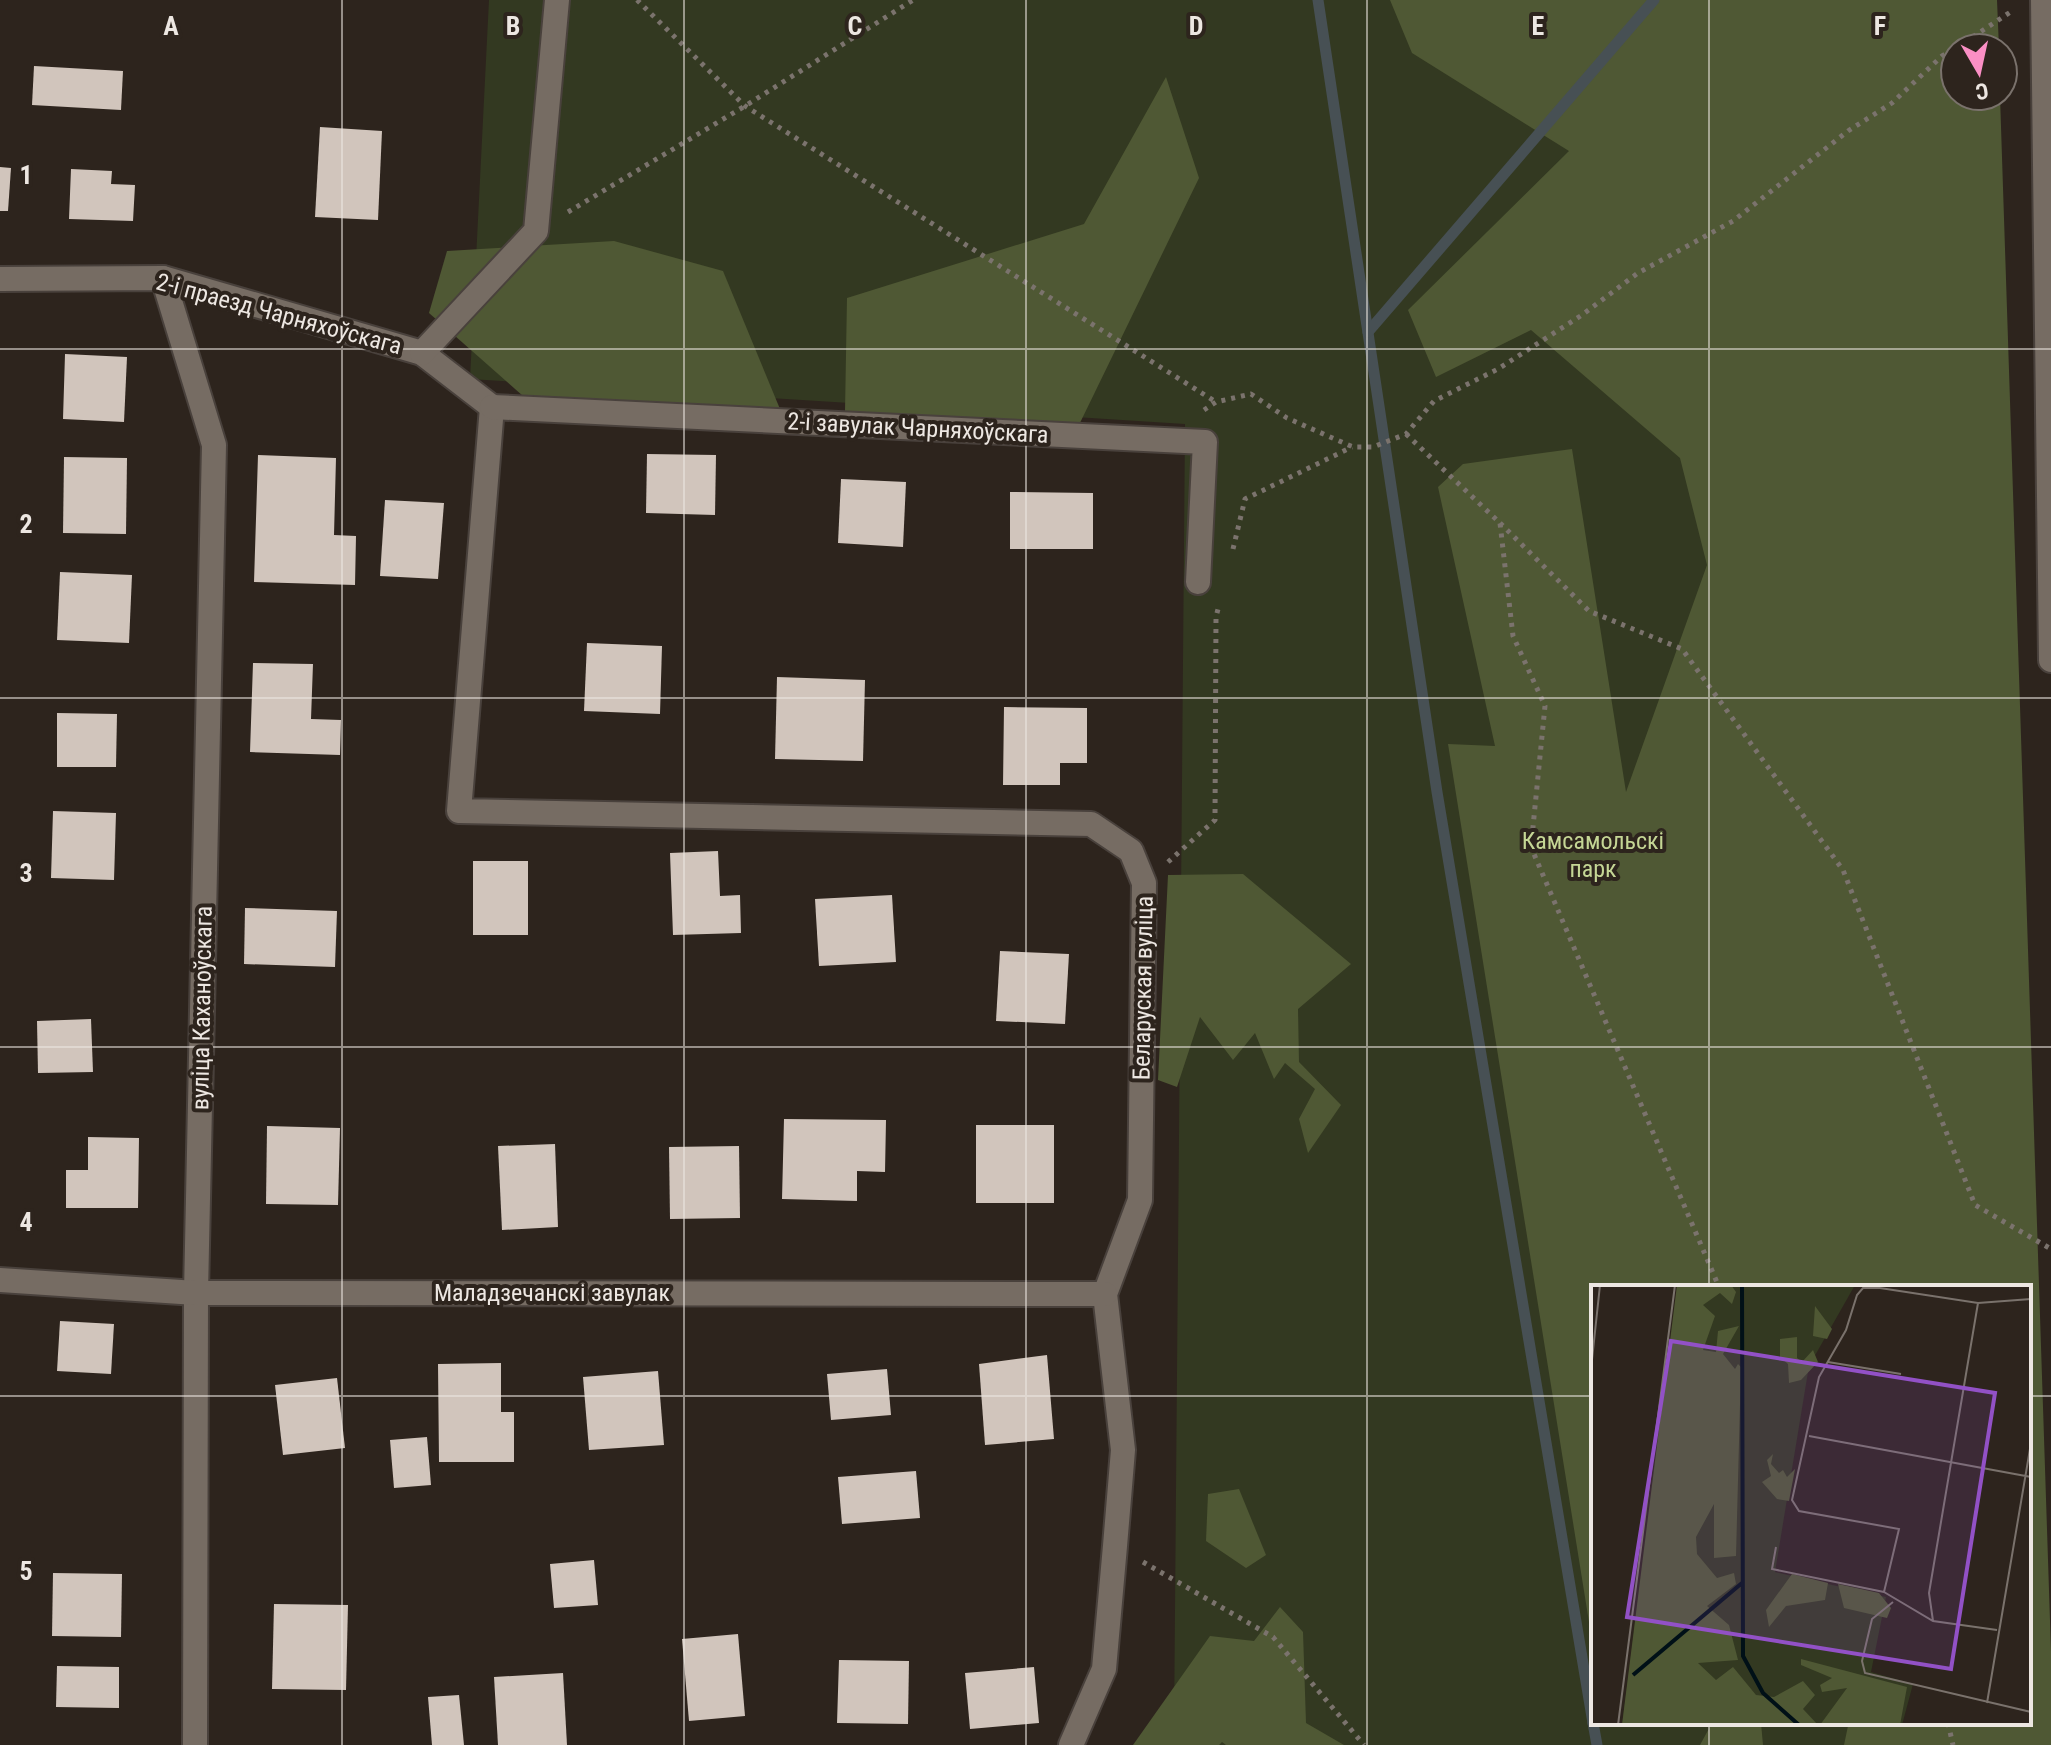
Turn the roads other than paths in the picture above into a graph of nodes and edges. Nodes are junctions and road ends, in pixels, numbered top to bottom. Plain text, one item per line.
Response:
1 (557, 0) edge
2 (2043, 0) edge
3 (163, 278) junction
4 (0, 279) edge
5 (422, 353) junction
6 (492, 407) junction
7 (1198, 582) dead end
8 (2051, 660) edge
9 (0, 1280) edge
10 (196, 1293) junction
11 (1105, 1294) junction
12 (195, 1745) edge
13 (1071, 1745) edge

1 - 5 street
2 - 8 street
3 - 4 street, 2-і праезд Чарняхоўскага
3 - 5 street, 2-і праезд Чарняхоўскага
3 - 10 street, вуліца Каханоўскага
5 - 6 street, 2-і праезд Чарняхоўскага
6 - 7 street, 2-і завулак Чарняхоўскага
6 - 11 street, Беларуская вуліца
9 - 10 street, Маладзечанскі завулак
10 - 11 street, Маладзечанскі завулак
10 - 12 street, вуліца Каханоўскага
11 - 13 street, Беларуская вуліца

